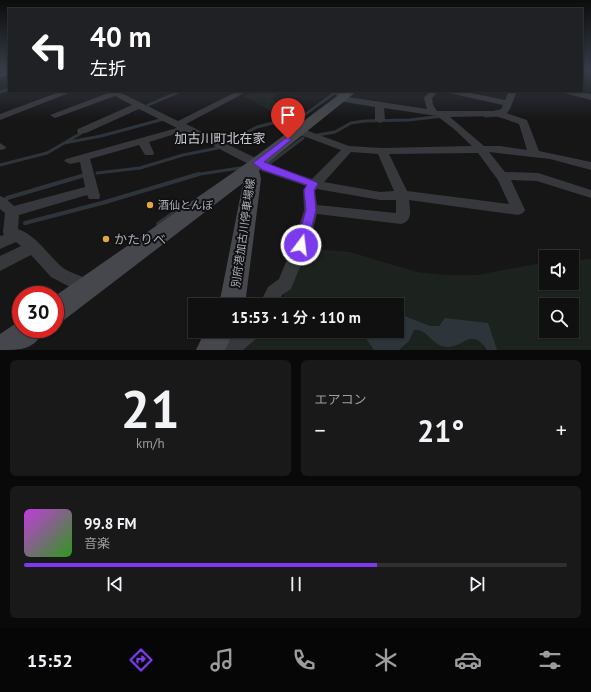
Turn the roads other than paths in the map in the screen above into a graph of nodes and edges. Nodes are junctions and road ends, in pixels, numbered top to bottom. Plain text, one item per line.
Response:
1 (67, 92) edge
2 (118, 92) edge
3 (242, 92) edge
4 (433, 92) edge
5 (454, 92) edge
6 (512, 92) edge
7 (566, 92) edge
8 (342, 94) edge
9 (591, 97) edge
10 (507, 103) junction
11 (140, 105) junction
12 (379, 106) junction
13 (437, 113) junction
14 (499, 114) junction
15 (55, 115) dead end
16 (0, 117) edge
17 (380, 120) dead end
18 (182, 126) junction
19 (82, 131) dead end
20 (299, 131) junction
21 (143, 141) junction
22 (480, 148) junction
23 (348, 149) junction
24 (382, 151) junction
25 (149, 153) dead end
26 (534, 153) junction
27 (84, 157) junction
28 (70, 161) dead end
29 (254, 166) junction
30 (591, 166) edge
31 (502, 176) junction
32 (313, 184) junction
33 (591, 194) edge
34 (402, 195) junction
35 (0, 201) edge
36 (311, 209) junction
37 (12, 212) junction
38 (18, 235) junction
39 (0, 243) edge
40 (32, 247) junction
41 (0, 264) edge
42 (81, 284) junction
43 (233, 298) edge
44 (271, 298) edge
45 (64, 302) edge
46 (19, 338) edge
47 (216, 338) edge
48 (242, 338) edge
49 (2, 350) edge
50 (210, 350) edge
51 (220, 350) edge

1 - 16 street
2 - 11 street
2 - 15 street
3 - 18 street
4 - 13 street
5 - 10 street
6 - 10 street
7 - 9 street
8 - 12 street
8 - 20 main road
10 - 14 street
11 - 18 street
11 - 19 street
12 - 13 street
12 - 17 street
13 - 14 street
13 - 22 street
14 - 26 street
18 - 21 street
18 - 29 street
20 - 23 street
20 - 29 main road
21 - 25 street
21 - 27 street
22 - 24 street
22 - 26 street
22 - 31 street
23 - 24 street
23 - 32 street
24 - 34 street
26 - 30 street
27 - 28 street
27 - 37 street
29 - 32 street
29 - 42 main road
29 - 43 main road, 別府港加古川停車場線
31 - 33 street
31 - 34 street
32 - 34 street
32 - 36 street
34 - 36 street
35 - 37 street
36 - 44 street
37 - 38 street
38 - 39 street
38 - 40 street
40 - 41 street
40 - 42 street
42 - 45 main road
46 - 49 main road
47 - 50 main road
48 - 51 street

